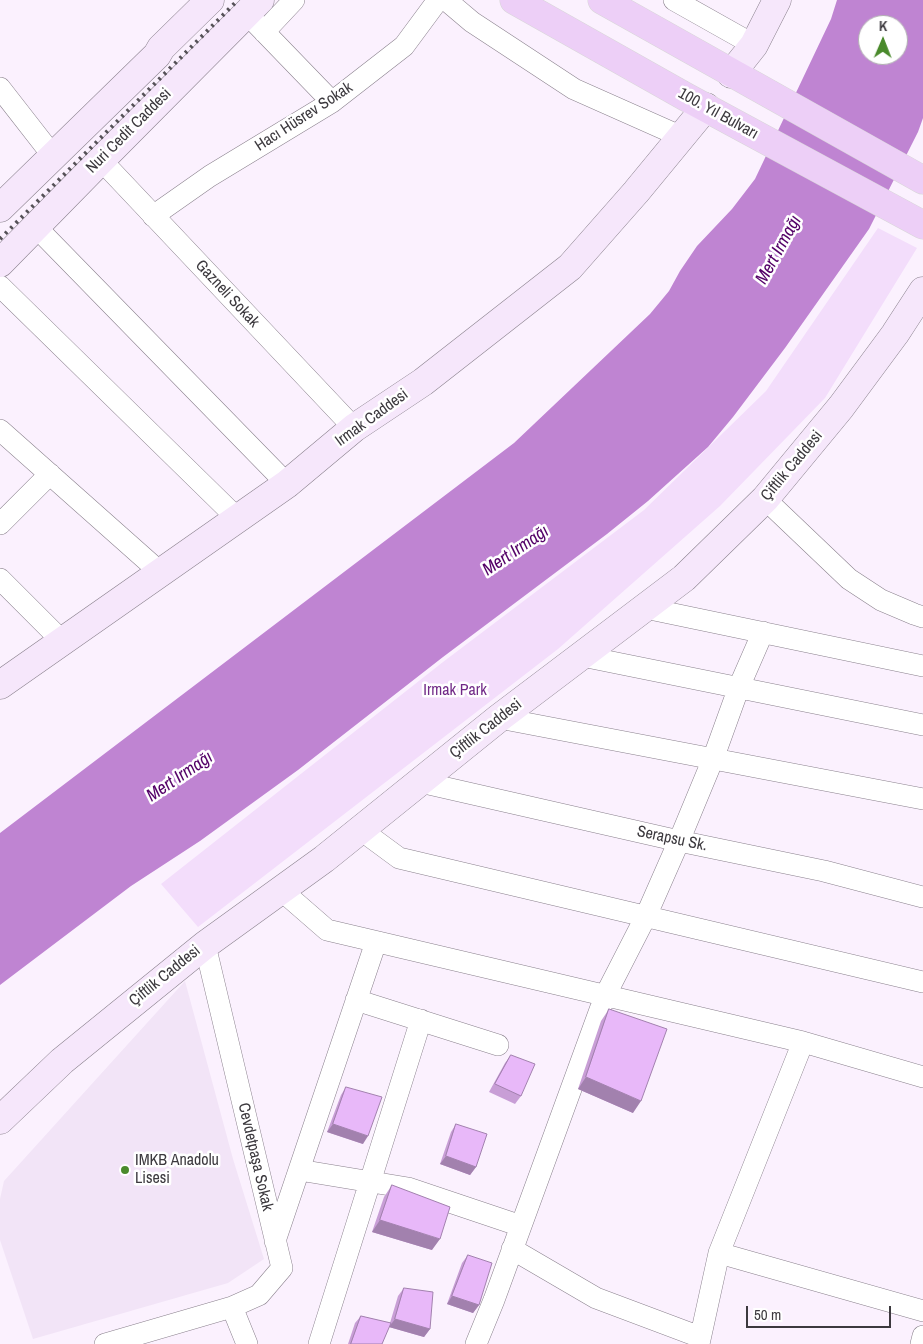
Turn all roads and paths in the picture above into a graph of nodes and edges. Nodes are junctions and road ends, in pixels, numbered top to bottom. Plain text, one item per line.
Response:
1 (210, 0) edge
2 (294, 0) edge
3 (438, 0) edge
4 (446, 0) edge
5 (514, 0) edge
6 (602, 0) edge
7 (674, 0) edge
8 (777, 0) edge
9 (257, 15) edge
10 (754, 45) junction
11 (731, 74) junction
12 (0, 88) edge
13 (332, 102) junction
14 (706, 108) junction
15 (682, 137) junction
16 (53, 156) junction
17 (101, 160) junction
18 (923, 180) edge
19 (0, 208) edge
20 (153, 216) junction
21 (921, 224) edge
22 (36, 227) junction
23 (0, 263) edge
24 (0, 286) edge
25 (923, 290) edge
26 (354, 428) junction
27 (0, 430) edge
28 (50, 474) junction
29 (288, 484) junction
30 (765, 499) junction
31 (238, 519) junction
32 (0, 524) edge
33 (161, 573) junction
34 (0, 579) edge
35 (645, 608) junction
36 (923, 617) edge
37 (763, 632) junction
38 (63, 642) junction
39 (582, 656) junction
40 (923, 666) edge
41 (0, 685) edge
42 (739, 688) junction
43 (499, 718) junction
44 (923, 725) edge
45 (713, 759) junction
46 (420, 782) junction
47 (923, 799) edge
48 (361, 830) junction
49 (679, 840) junction
50 (281, 890) junction
51 (923, 897) edge
52 (646, 916) junction
53 (376, 942) junction
54 (205, 945) junction
55 (923, 982) edge
56 (606, 996) junction
57 (356, 1000) junction
58 (422, 1020) junction
59 (803, 1042) junction
60 (498, 1045) dead end
61 (923, 1077) edge
62 (0, 1120) edge
63 (299, 1170) junction
64 (370, 1182) junction
65 (521, 1226) junction
66 (275, 1241) junction
67 (512, 1249) junction
68 (719, 1253) junction
69 (232, 1308) junction
70 (923, 1311) edge
71 (923, 1336) edge
72 (145, 1339) edge
73 (700, 1341) edge
74 (106, 1344) edge
75 (247, 1344) edge
76 (318, 1344) edge
77 (476, 1344) edge
78 (921, 1344) edge

1 - 16 main road
2 - 9 street
3 - 13 street, Hacı Hüsrev Sokak
4 - 15 street
5 - 14 main road, 100. Yıl Bulvarı
6 - 11 main road
7 - 10 street
8 - 10 main road
9 - 13 street
9 - 17 main road, Nuri Cedit Caddesi
10 - 11 main road
11 - 18 main road
12 - 16 street
13 - 20 street, Hacı Hüsrev Sokak
14 - 15 main road, Irmak Caddesi
14 - 21 main road, 100. Yıl Bulvarı
15 - 26 main road, Irmak Caddesi
16 - 19 main road
17 - 20 street, Gazneli Sokak
17 - 22 main road, Nuri Cedit Caddesi
20 - 26 street, Gazneli Sokak
22 - 23 main road, Nuri Cedit Caddesi
22 - 29 street
24 - 31 street
25 - 30 main road, Çiftlik Caddesi
26 - 29 main road, Irmak Caddesi
27 - 28 street
28 - 32 street
28 - 33 street
29 - 31 main road, Irmak Caddesi
30 - 35 main road, Çiftlik Caddesi
30 - 36 street
31 - 33 main road, Irmak Caddesi
33 - 38 main road, Irmak Caddesi
34 - 38 street
35 - 37 street
35 - 39 main road, Çiftlik Caddesi
37 - 40 street
37 - 42 street
38 - 41 main road, Irmak Caddesi
39 - 42 street
39 - 43 main road, Çiftlik Caddesi
42 - 44 street
42 - 45 street
43 - 45 street
43 - 46 main road, Çiftlik Caddesi
45 - 47 street
45 - 49 street
46 - 48 main road, Çiftlik Caddesi
46 - 49 street, Serapsu Sk.
48 - 50 main road, Çiftlik Caddesi
48 - 52 street
49 - 51 street, Serapsu Sk.
49 - 52 street
50 - 53 street
50 - 54 main road, Çiftlik Caddesi
52 - 55 street
52 - 56 street
53 - 56 street
53 - 57 street
54 - 62 main road, Çiftlik Caddesi
54 - 66 street, Cevdetpaşa Sokak
56 - 59 street
56 - 65 street
57 - 58 street
57 - 63 street
58 - 60 street
58 - 64 street
59 - 61 street
59 - 68 street
63 - 64 street
63 - 66 street
64 - 65 street
64 - 76 street
65 - 67 street
66 - 69 street, Cevdetpaşa Sokak
67 - 73 street
67 - 77 street
68 - 70 street
68 - 73 street
69 - 72 street
69 - 75 street
71 - 78 street
72 - 74 street

